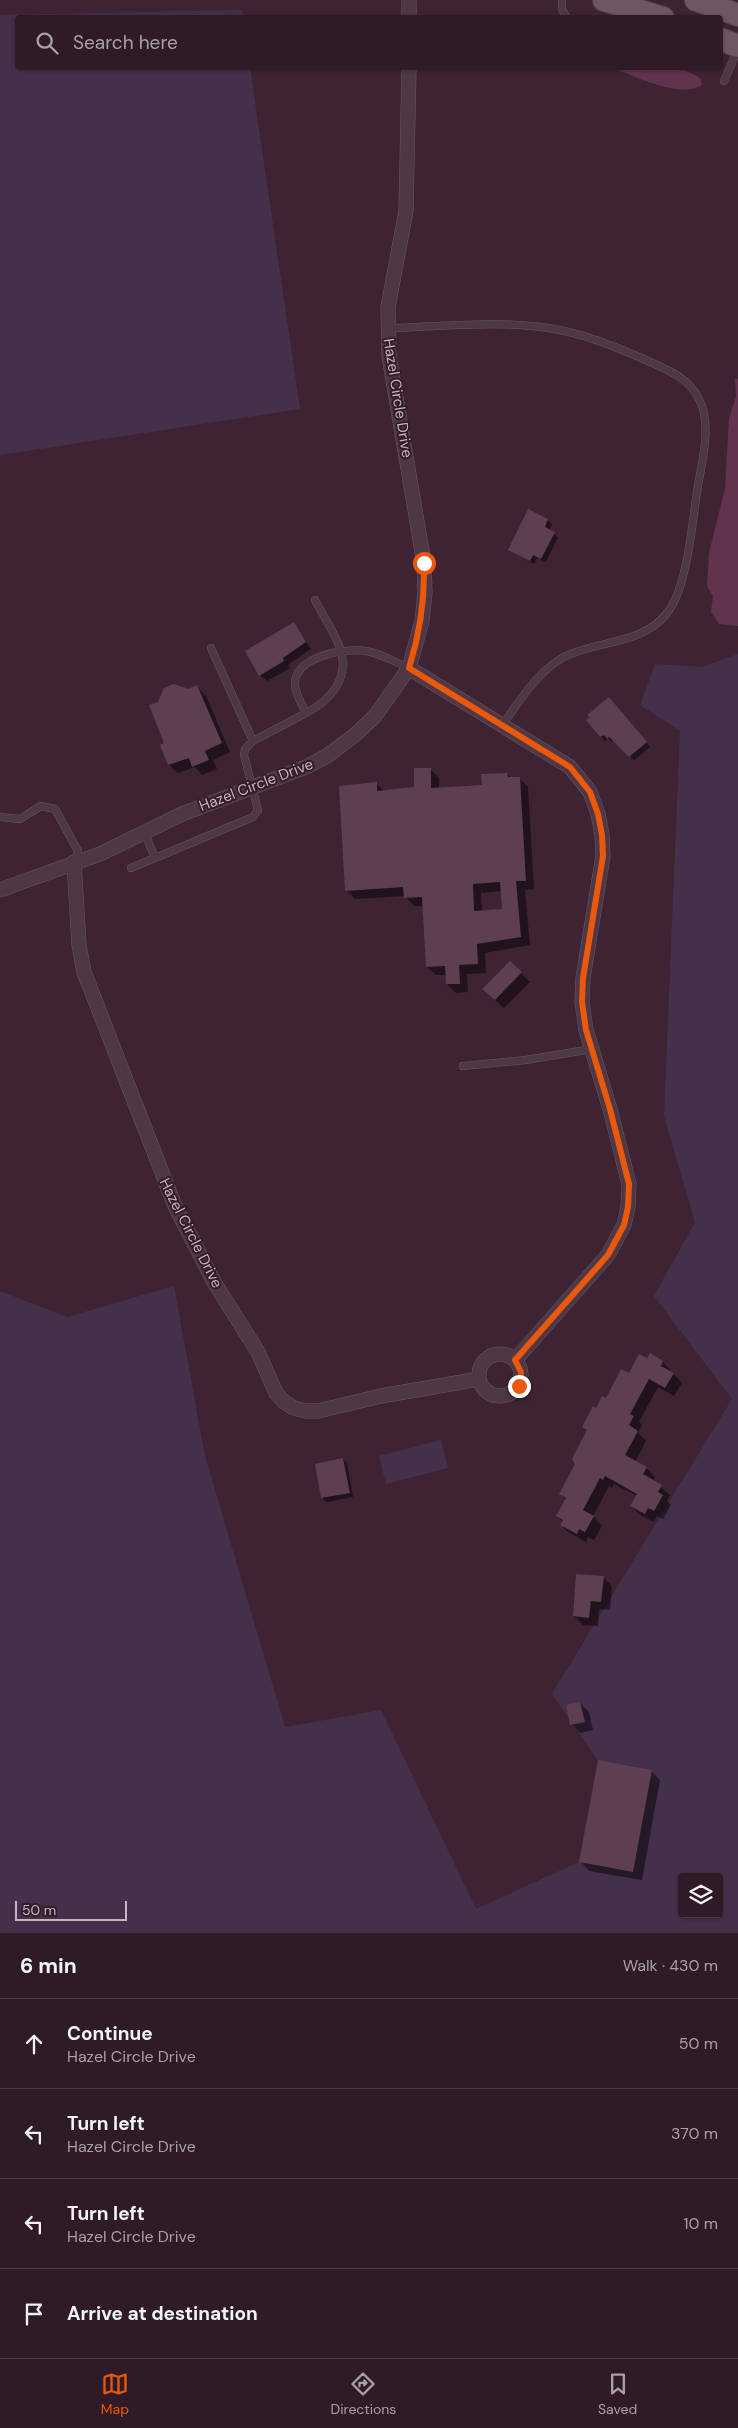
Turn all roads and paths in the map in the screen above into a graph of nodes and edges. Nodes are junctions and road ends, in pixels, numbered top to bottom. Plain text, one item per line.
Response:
1 (409, 0) edge
2 (562, 0) edge
3 (604, 0) edge
4 (696, 0) edge
5 (409, 15) edge
6 (565, 15) edge
7 (653, 15) edge
8 (738, 15) edge
9 (723, 40) edge
10 (738, 47) edge
11 (409, 70) edge
12 (724, 81) dead end
13 (387, 328) junction
14 (314, 600) dead end
15 (210, 648) dead end
16 (341, 651) junction
17 (409, 668) junction
18 (306, 713) junction
19 (503, 724) junction
20 (253, 740) junction
21 (253, 787) junction
22 (0, 817) edge
23 (144, 831) junction
24 (155, 858) junction
25 (74, 862) junction
26 (131, 868) dead end
27 (0, 890) edge
28 (592, 1049) junction
29 (463, 1066) dead end
30 (515, 1360) junction
31 (479, 1379) junction

1 - 5 street
2 - 6 lane
3 - 7 main road
4 - 8 main road
9 - 10 main road
10 - 12 lane
11 - 13 street, Hazel Circle Drive
13 - 17 street, Hazel Circle Drive
13 - 19 lane
14 - 16 lane
15 - 20 lane
16 - 17 lane
16 - 18 lane
16 - 18 lane
17 - 19 street
17 - 21 street, Hazel Circle Drive
18 - 20 lane
19 - 28 street
20 - 21 lane
21 - 23 street, Hazel Circle Drive
21 - 24 lane
22 - 25 lane
23 - 24 lane
23 - 25 street, Hazel Circle Drive
24 - 26 lane
25 - 27 street, Hazel Circle Drive
25 - 31 street, Hazel Circle Drive
28 - 29 lane
28 - 30 street
30 - 31 street
30 - 31 street

